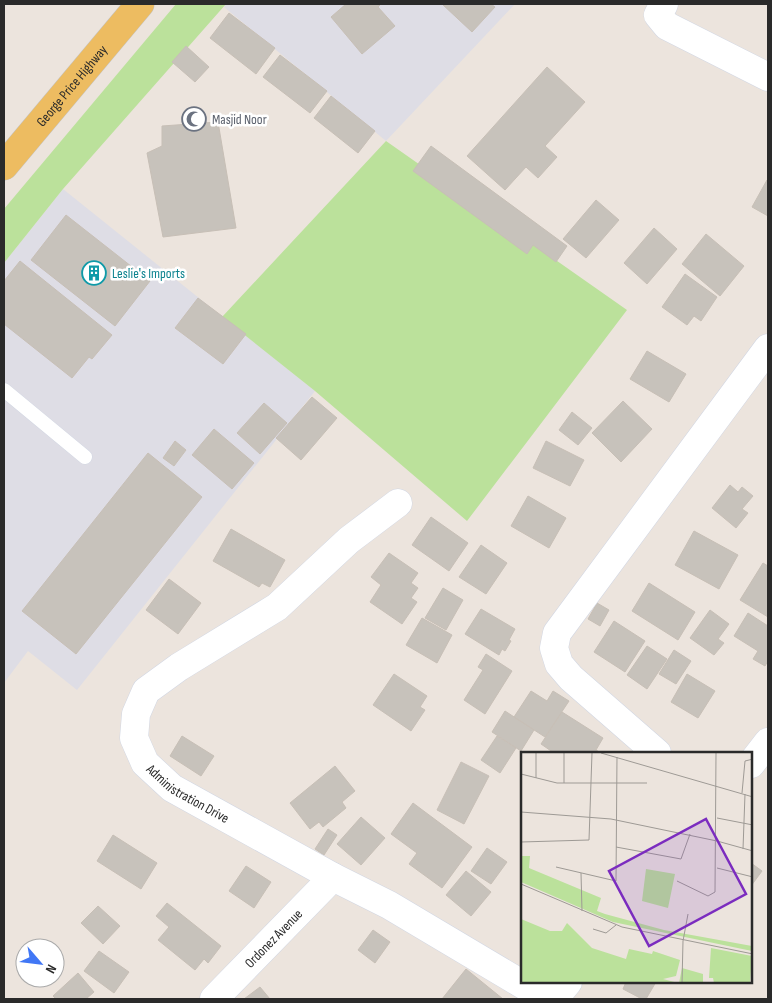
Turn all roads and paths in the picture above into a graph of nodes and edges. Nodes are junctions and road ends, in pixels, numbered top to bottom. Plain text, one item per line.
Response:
1 (140, 4) edge
2 (664, 4) edge
3 (768, 77) edge
4 (4, 166) edge
5 (768, 348) edge
6 (4, 390) edge
7 (85, 457) dead end
8 (398, 504) dead end
9 (768, 742) edge
10 (656, 752) edge
11 (752, 763) edge
12 (333, 878) junction
13 (567, 983) edge
14 (214, 999) edge
15 (547, 999) edge
16 (554, 999) edge

1 - 4 main road, George Price Highway
2 - 3 street
5 - 10 street
6 - 7 lane
8 - 12 street, Administration Drive
9 - 11 street
12 - 14 street, Ordonez Avenue
12 - 15 street, Administration Drive
13 - 16 street

